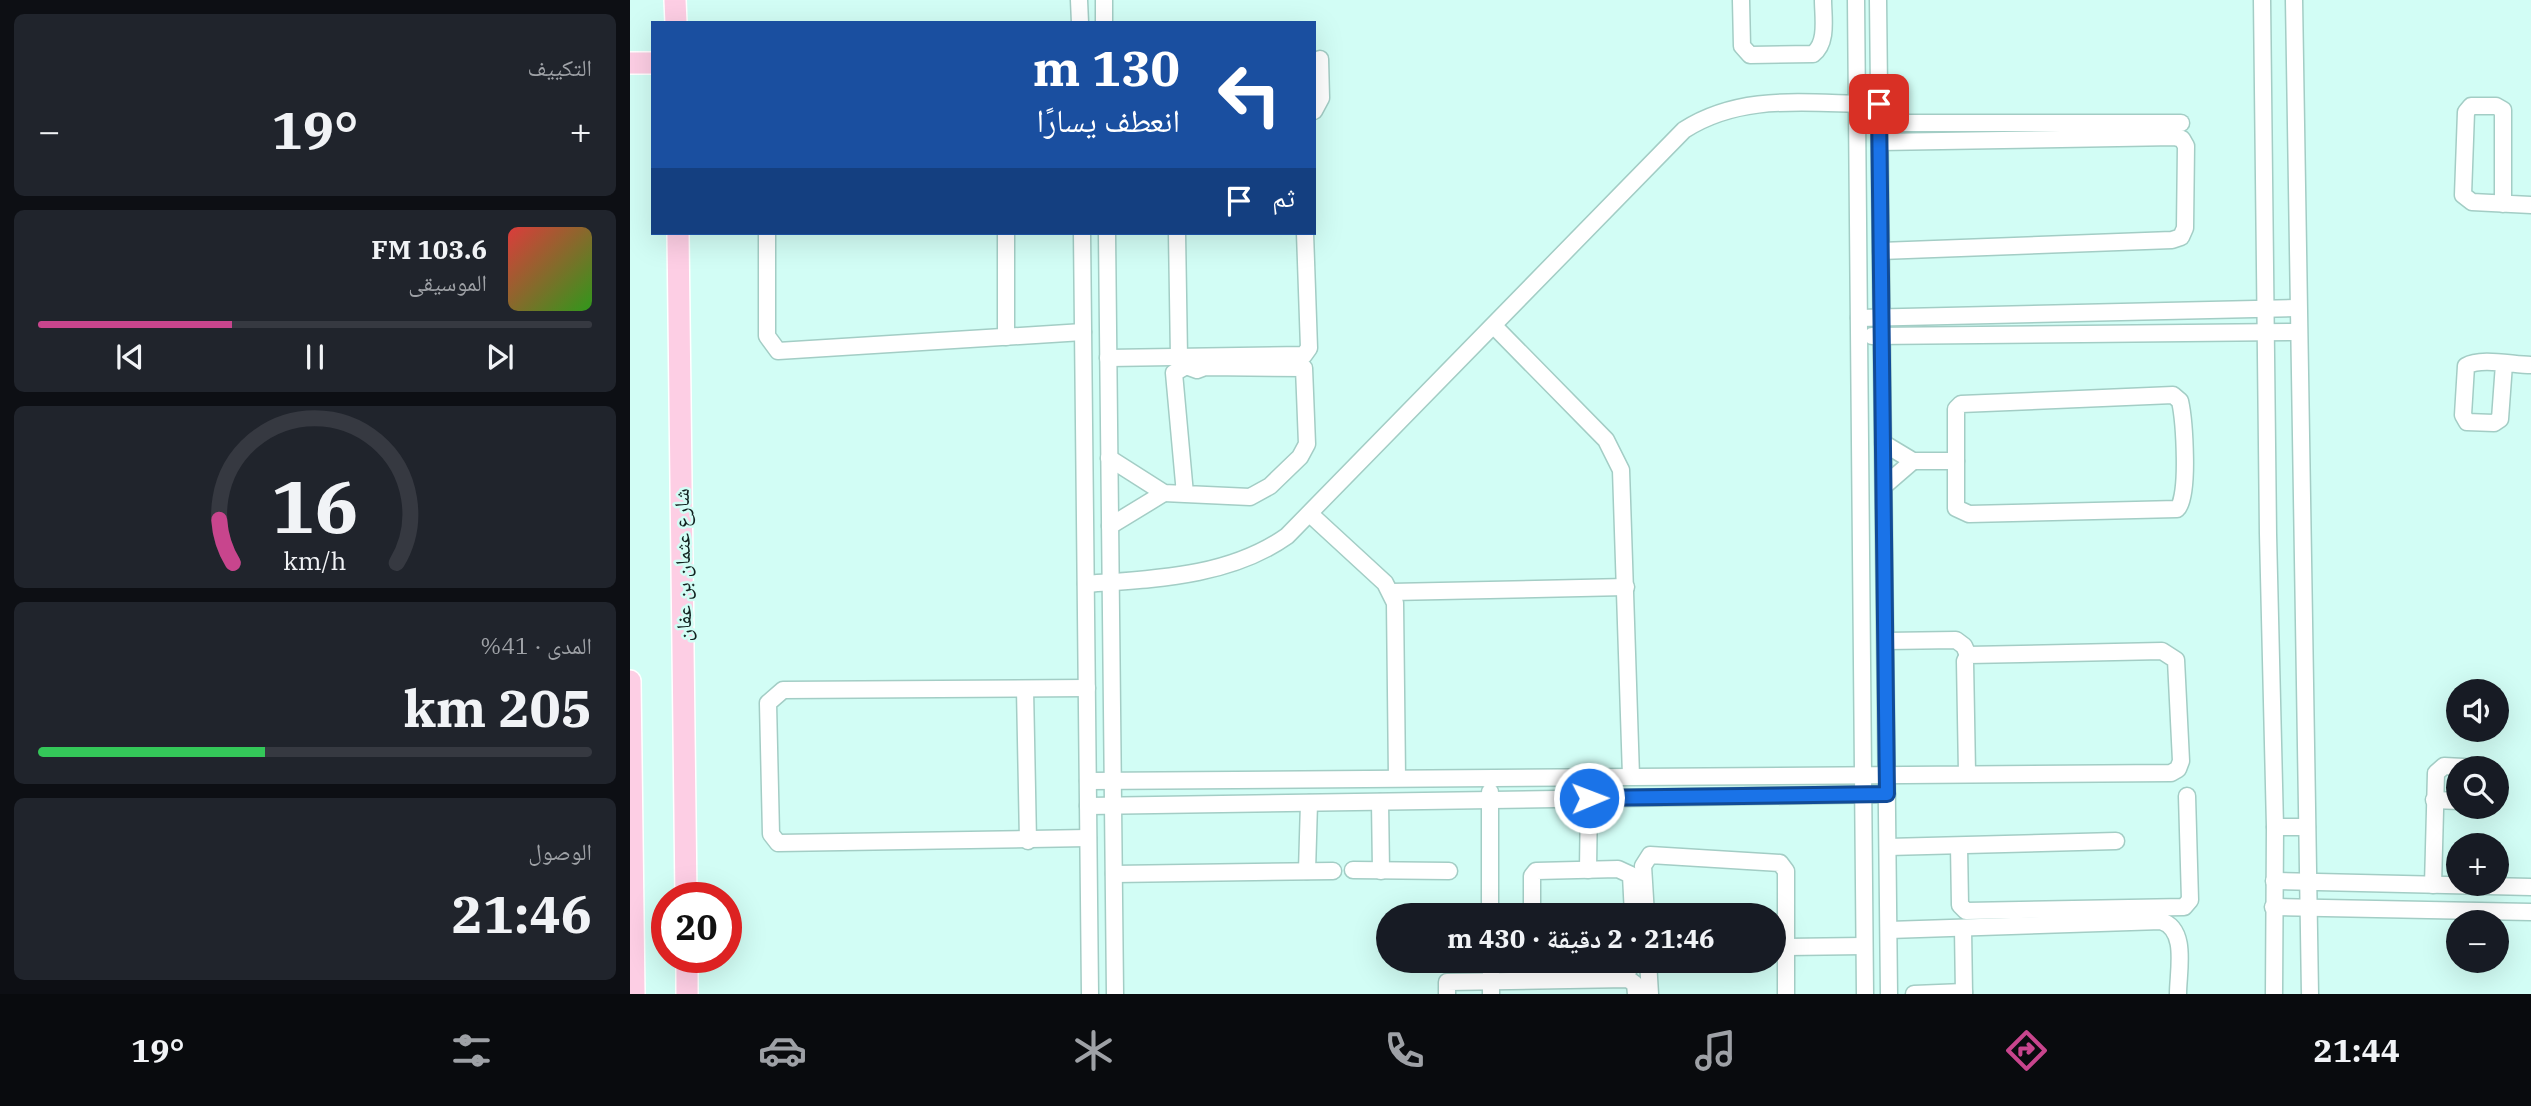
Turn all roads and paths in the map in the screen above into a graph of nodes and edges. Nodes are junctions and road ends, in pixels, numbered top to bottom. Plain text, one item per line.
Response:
1 (675, 0) edge
2 (1079, 0) edge
3 (1104, 0) edge
4 (1741, 0) edge
5 (1823, 0) edge
6 (1856, 0) edge
7 (1878, 0) edge
8 (2262, 0) edge
9 (2294, 0) edge
10 (676, 21) edge
11 (1080, 21) edge
12 (1104, 21) edge
13 (1320, 59) dead end
14 (630, 63) edge
15 (651, 64) edge
16 (1857, 104) junction
17 (1879, 104) junction
18 (1316, 107) edge
19 (1879, 123) junction
20 (2181, 123) dead end
21 (1880, 142) junction
22 (2503, 204) junction
23 (2531, 205) edge
24 (678, 235) edge
25 (766, 235) edge
26 (1006, 235) edge
27 (1082, 235) edge
28 (1107, 235) edge
29 (1177, 235) edge
30 (1305, 235) edge
31 (1881, 251) junction
32 (2266, 309) junction
33 (2297, 309) junction
34 (1882, 317) junction
35 (1859, 318) junction
36 (1494, 326) junction
37 (1083, 332) junction
38 (2265, 332) junction
39 (2297, 332) junction
40 (1859, 336) junction
41 (1882, 336) junction
42 (1006, 337) junction
43 (1179, 357) junction
44 (1108, 358) junction
45 (2504, 364) dead end
46 (2531, 365) edge
47 (1883, 443) junction
48 (1109, 458) junction
49 (1913, 461) junction
50 (1956, 461) junction
51 (1884, 486) junction
52 (1164, 493) junction
53 (1185, 494) junction
54 (1310, 514) junction
55 (1110, 526) junction
56 (1111, 582) junction
57 (1086, 584) junction
58 (1626, 587) junction
59 (1391, 592) junction
60 (1886, 641) junction
61 (1968, 655) junction
62 (630, 681) edge
63 (1087, 688) junction
64 (1025, 689) junction
65 (2446, 769) edge
66 (1967, 773) junction
67 (1862, 774) junction
68 (1887, 774) junction
69 (1631, 776) junction
70 (1490, 777) junction
71 (1397, 778) junction
72 (1087, 781) junction
73 (1113, 781) junction
74 (1862, 794) junction
75 (1887, 794) junction
76 (2187, 796) dead end
77 (1589, 798) junction
78 (1490, 800) junction
79 (2434, 800) junction
80 (2446, 800) edge
81 (1380, 802) junction
82 (1309, 803) junction
83 (1088, 806) junction
84 (1113, 806) junction
85 (2275, 827) junction
86 (2307, 827) junction
87 (1088, 838) junction
88 (1028, 841) junction
89 (2116, 841) dead end
90 (1959, 846) junction
91 (1888, 847) junction
92 (1353, 870) dead end
93 (1588, 870) junction
94 (1307, 871) junction
95 (1333, 871) dead end
96 (1381, 871) junction
97 (1449, 871) dead end
98 (1114, 874) junction
99 (2274, 881) junction
100 (686, 882) edge
101 (2308, 882) junction
102 (2433, 885) junction
103 (2531, 887) edge
104 (1490, 903) edge
105 (1533, 903) edge
106 (1632, 903) edge
107 (1645, 903) edge
108 (1786, 903) edge
109 (2273, 907) junction
110 (2309, 907) junction
111 (2531, 912) edge
112 (1963, 928) junction
113 (1889, 930) junction
114 (1864, 946) junction
115 (1786, 947) edge
116 (687, 973) edge
117 (1649, 973) edge
118 (1786, 973) edge
119 (1540, 987) edge
120 (1491, 988) edge
121 (1964, 993) edge
122 (634, 994) edge
123 (687, 994) edge
124 (1090, 994) edge
125 (1115, 994) edge
126 (1447, 994) edge
127 (1636, 994) edge
128 (1650, 994) edge
129 (1786, 994) edge
130 (1865, 994) edge
131 (1889, 994) edge
132 (1914, 994) edge
133 (2178, 994) edge
134 (2274, 994) edge
135 (2310, 994) edge

1 - 10 main road
2 - 11 street
3 - 12 street
4 - 5 street
6 - 16 street
7 - 17 street
8 - 32 street
9 - 33 street
13 - 18 street
14 - 15 main road
16 - 17 street
16 - 35 street
16 - 36 street
17 - 19 street
19 - 20 street
19 - 21 street
21 - 31 street
21 - 31 street
22 - 22 street
22 - 23 street
24 - 100 main road, شارع عثمان بن عفان
25 - 42 street
26 - 42 street
27 - 37 street
28 - 44 street
29 - 43 street
30 - 43 street
31 - 34 street
32 - 33 street
32 - 34 street
32 - 38 street
33 - 39 street
34 - 35 street
34 - 41 street
35 - 40 street
36 - 54 street
36 - 58 street
37 - 42 street
37 - 57 street
38 - 39 street
38 - 41 street
38 - 85 street
39 - 86 street
40 - 41 street
40 - 67 street
41 - 47 street
43 - 44 street
44 - 48 street
45 - 46 street
47 - 49 street
47 - 51 street
48 - 52 street
48 - 55 street
49 - 50 street
49 - 51 street
50 - 50 street
51 - 60 street
52 - 53 street
52 - 55 street
53 - 53 street
54 - 56 street
54 - 59 street
55 - 56 street
56 - 57 street
56 - 73 street
57 - 63 street
58 - 59 street
58 - 69 street
59 - 71 street
60 - 61 street
60 - 68 street
61 - 66 street
61 - 66 street
62 - 122 main road
63 - 64 street
63 - 72 street
64 - 88 street
64 - 88 street
65 - 79 street
66 - 68 street
67 - 68 street
67 - 69 street
67 - 74 street
68 - 75 street
69 - 70 street
70 - 71 street
70 - 78 street
71 - 73 street
72 - 73 street
72 - 83 street
73 - 84 street
74 - 75 street
74 - 77 street
74 - 114 street
75 - 91 street
76 - 90 street
77 - 78 street
77 - 93 street
78 - 81 street
78 - 104 street
79 - 80 street
79 - 102 street
81 - 82 street
81 - 96 street
82 - 84 street
82 - 94 street
83 - 84 street
83 - 87 street
84 - 98 street
85 - 86 street
85 - 99 street
86 - 101 street
87 - 88 street
87 - 124 street
89 - 90 street
90 - 91 street
91 - 113 street
92 - 96 street
93 - 105 street
93 - 106 street
94 - 95 street
94 - 98 street
96 - 97 street
98 - 125 street
99 - 101 street
99 - 109 street
101 - 102 street
101 - 110 street
102 - 103 street
107 - 108 street
109 - 110 street
109 - 134 street
110 - 111 street
110 - 135 street
112 - 113 street
112 - 121 street
112 - 133 street
113 - 131 street
114 - 115 street
114 - 130 street
116 - 123 main road
117 - 128 street
118 - 129 street
119 - 120 street
119 - 127 street
120 - 126 street
121 - 132 street

